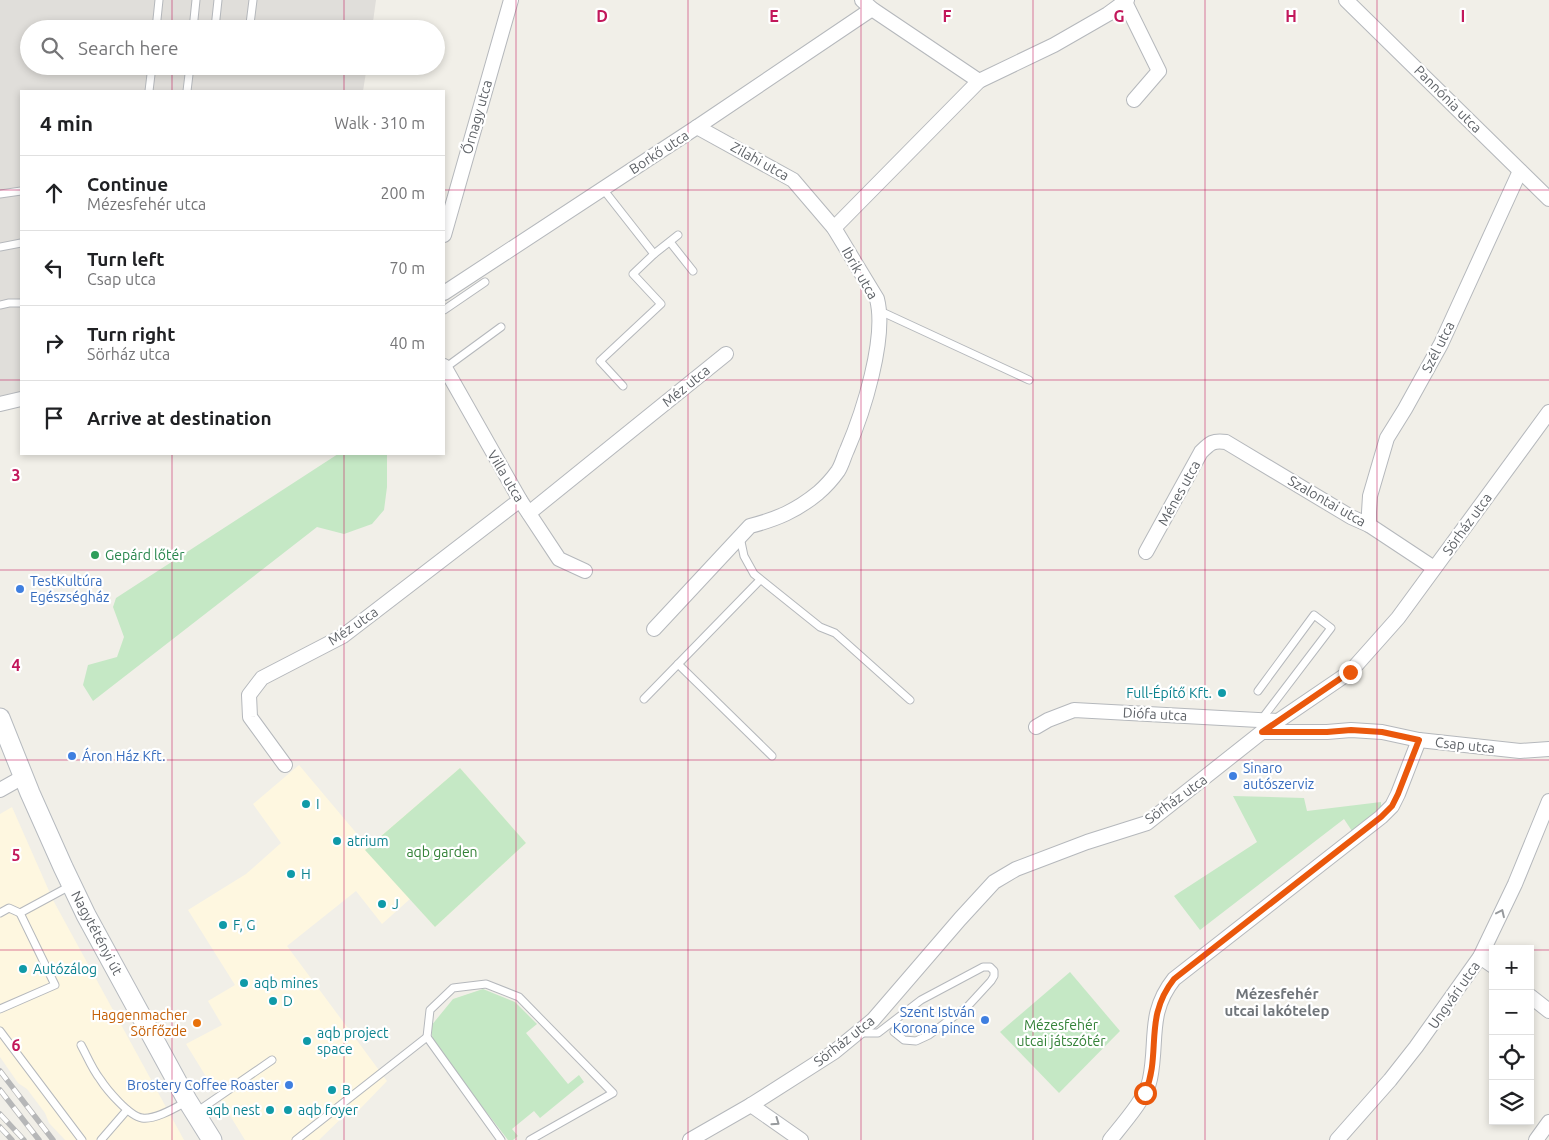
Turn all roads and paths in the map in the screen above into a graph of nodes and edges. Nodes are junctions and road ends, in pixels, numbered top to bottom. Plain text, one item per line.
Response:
1 (159, 0) edge
2 (196, 0) edge
3 (218, 0) edge
4 (253, 0) edge
5 (511, 0) edge
6 (1346, 0) edge
7 (1126, 1) edge
8 (867, 5) edge
9 (157, 20) edge
10 (194, 20) edge
11 (215, 20) edge
12 (250, 20) edge
13 (151, 75) edge
14 (189, 75) edge
15 (979, 81) junction
16 (149, 90) edge
17 (188, 90) edge
18 (1134, 100) dead end
19 (697, 127) junction
20 (1520, 171) junction
21 (602, 189) junction
22 (20, 191) edge
23 (0, 194) edge
24 (1549, 199) edge
25 (834, 228) junction
26 (445, 231) edge
27 (678, 235) dead end
28 (670, 242) junction
29 (20, 243) edge
30 (0, 247) edge
31 (654, 254) junction
32 (693, 271) dead end
33 (484, 282) dead end
34 (445, 292) edge
35 (20, 303) edge
36 (0, 305) edge
37 (445, 309) edge
38 (880, 311) junction
39 (501, 327) dead end
40 (726, 354) dead end
41 (445, 366) edge
42 (445, 369) edge
43 (1029, 380) dead end
44 (623, 386) dead end
45 (20, 399) edge
46 (0, 404) edge
47 (1549, 412) edge
48 (1218, 440) joint
49 (520, 500) junction
50 (529, 513) junction
51 (1369, 525) junction
52 (740, 537) junction
53 (1146, 552) dead end
54 (1434, 568) junction
55 (585, 570) dead end
56 (760, 580) junction
57 (654, 630) dead end
58 (678, 664) junction
59 (1258, 691) dead end
60 (644, 700) dead end
61 (910, 700) dead end
62 (0, 718) edge
63 (1261, 726) junction
64 (1036, 727) dead end
65 (1419, 740) junction
66 (1549, 748) edge
67 (772, 756) dead end
68 (285, 765) dead end
69 (23, 777) junction
70 (0, 790) edge
71 (1549, 801) edge
72 (71, 885) junction
73 (0, 913) edge
74 (20, 913) junction
75 (1480, 957) junction
76 (1489, 963) edge
77 (1534, 999) edge
78 (0, 1009) edge
79 (1549, 1011) edge
80 (0, 1031) edge
81 (894, 1032) dead end
82 (858, 1033) junction
83 (427, 1037) junction
84 (81, 1045) dead end
85 (272, 1060) dead end
86 (751, 1105) junction
87 (191, 1107) junction
88 (128, 1110) junction
89 (1549, 1122) edge
90 (82, 1140) edge
91 (101, 1140) edge
92 (212, 1140) edge
93 (296, 1140) edge
94 (500, 1140) edge
95 (530, 1140) edge
96 (690, 1140) edge
97 (801, 1140) edge
98 (1110, 1140) edge
99 (1337, 1140) edge
100 (1536, 1140) edge

1 - 9 lane
2 - 10 lane
3 - 11 lane
4 - 12 lane
5 - 26 street, Őrnagy utca
6 - 20 street, Pannónia utca
7 - 15 street
7 - 18 street
8 - 15 street
8 - 19 street, Borkő utca
13 - 16 lane
14 - 17 lane
15 - 25 street
19 - 21 street, Borkő utca
19 - 25 street, Zilahi utca
20 - 24 street, Pannónia utca
20 - 51 street, Szél utca
21 - 31 lane
21 - 34 street, Borkő utca
22 - 23 lane
25 - 38 street, Ibrik utca
27 - 28 lane
28 - 31 lane
28 - 32 lane
29 - 30 lane
31 - 44 lane
33 - 37 lane
35 - 36 lane
38 - 43 lane
38 - 52 street, Ibrik utca
39 - 41 lane
40 - 50 street, Méz utca
42 - 49 street, Villa utca
45 - 46 street
47 - 54 street, Sörház utca
48 - 51 street, Szalontai utca
48 - 53 street, Ménes utca
49 - 50 street, Villa utca
49 - 68 street, Méz utca
50 - 55 street, Villa utca
51 - 54 street, Szalontai utca
52 - 56 lane
52 - 57 street, Ibrik utca
54 - 63 street, Sörház utca
56 - 58 lane
56 - 61 lane
58 - 60 lane
58 - 67 lane
59 - 63 lane
62 - 69 main road, Nagytétényi út
63 - 64 street, Diófa utca
63 - 65 street, Csap utca
63 - 82 street, Sörház utca
65 - 66 street, Csap utca
65 - 98 street
69 - 70 street
69 - 72 main road, Nagytétényi út
75 -> 71 street, Ungvári utca
72 - 74 lane
72 - 87 main road, Nagytétényi út
73 - 74 lane
74 - 78 lane
75 - 76 street
75 - 99 street, Ungvári utca
77 - 79 street
80 - 90 lane
81 - 82 lane
82 - 86 street, Sörház utca
83 - 93 lane
83 - 94 lane
83 - 95 lane
84 - 88 lane
85 - 87 lane
86 - 96 street, Sörház utca
86 -> 97 street
87 - 88 lane
87 - 92 main road, Nagytétényi út
88 - 91 lane
89 - 100 street

